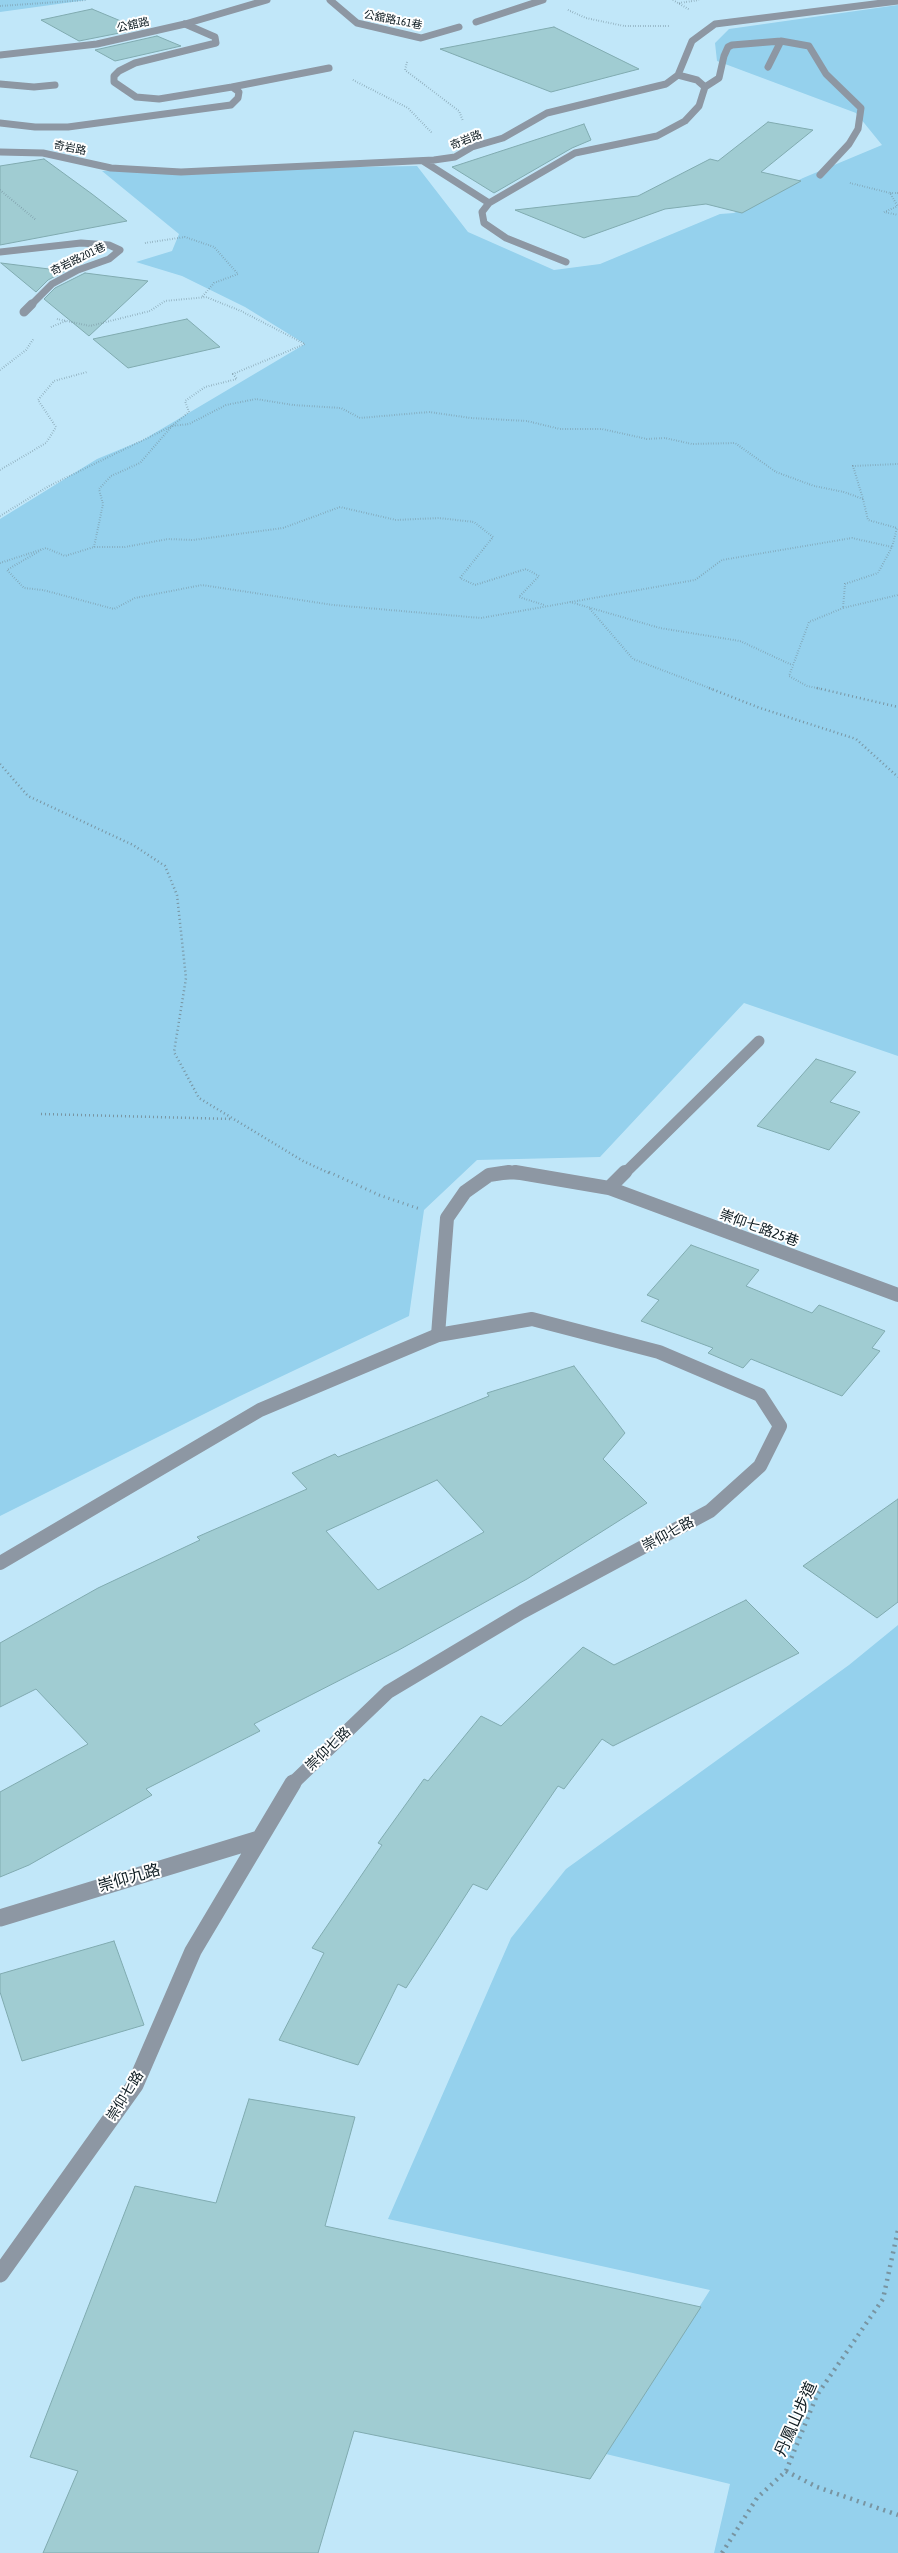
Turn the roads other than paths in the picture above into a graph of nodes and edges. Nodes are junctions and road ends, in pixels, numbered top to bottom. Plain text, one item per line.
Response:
1 (267, 0) edge
2 (330, 0) edge
3 (543, 0) edge
4 (898, 0) edge
5 (476, 22) dead end
6 (185, 24) junction
7 (459, 27) dead end
8 (781, 41) junction
9 (0, 55) edge
10 (768, 67) dead end
11 (329, 68) road end
12 (678, 75) junction
13 (0, 84) edge
14 (55, 85) dead end
15 (232, 86) junction
16 (705, 87) junction
17 (0, 124) edge
18 (0, 152) edge
19 (423, 161) junction
20 (820, 176) road end
21 (489, 202) junction
22 (0, 252) edge
23 (566, 262) dead end
24 (24, 312) road end
25 (759, 1041) dead end
26 (609, 1188) junction
27 (898, 1295) edge
28 (438, 1336) junction
29 (0, 1563) edge
30 (259, 1840) junction
31 (0, 1918) edge
32 (0, 2274) edge

1 - 6 street, 公舘路
2 - 7 street, 公舘路161巷
3 - 5 street
4 - 12 street
6 - 9 street, 公舘路
6 - 15 street
8 - 10 street
8 - 16 street
8 - 20 street
11 - 15 street
12 - 16 street
12 - 19 street, 奇岩路
13 - 14 street
15 - 17 street
16 - 21 street
18 - 19 street, 奇岩路
19 - 21 street
21 - 23 street
22 - 24 street, 奇岩路201巷
25 - 26 street
26 - 27 street, 崇仰七路25巷
26 - 28 street, 崇仰七路25巷
28 - 29 street, 崇仰七路
28 - 30 street, 崇仰七路
30 - 31 street, 崇仰九路
30 - 32 street, 崇仰七路

